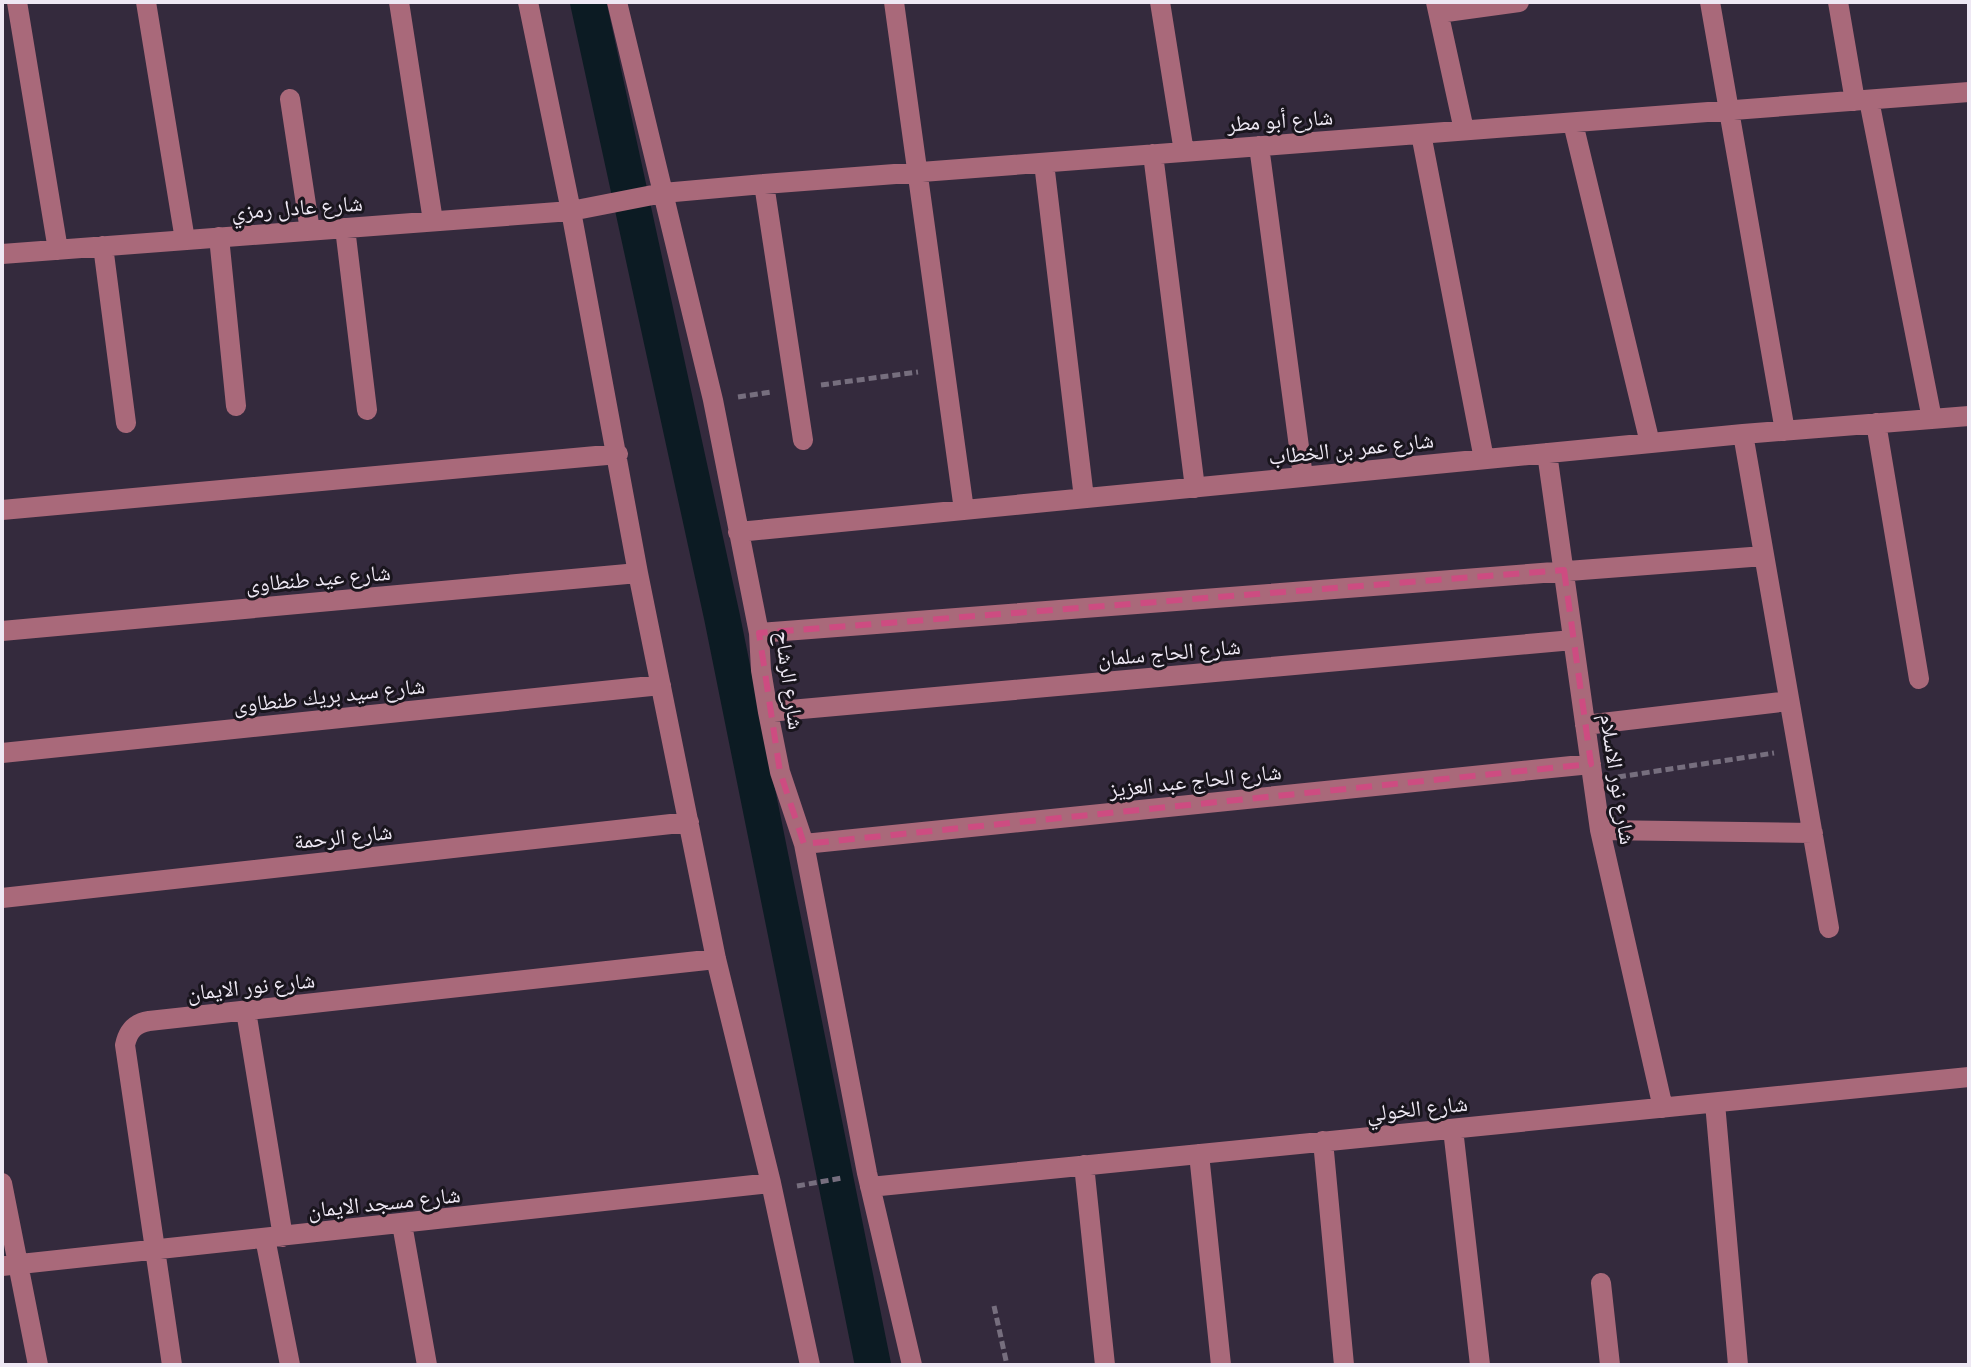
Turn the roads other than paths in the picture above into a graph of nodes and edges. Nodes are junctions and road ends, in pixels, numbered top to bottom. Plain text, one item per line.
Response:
1 (17, 2) edge
2 (146, 2) edge
3 (399, 2) edge
4 (528, 2) edge
5 (617, 2) edge
6 (894, 2) edge
7 (1160, 2) edge
8 (1519, 2) edge
9 (1710, 2) edge
10 (1838, 2) edge
11 (1438, 7) edge
12 (1969, 92) edge
13 (290, 99) dead end
14 (1862, 100) junction
15 (1729, 110) junction
16 (1573, 123) junction
17 (1464, 130) junction
18 (1421, 134) junction
19 (1259, 146) junction
20 (1184, 152) junction
21 (1153, 154) junction
22 (1044, 163) junction
23 (916, 172) junction
24 (764, 184) junction
25 (655, 194) junction
26 (596, 206) joint
27 (571, 211) junction
28 (433, 221) junction
29 (345, 228) junction
30 (310, 231) junction
31 (219, 237) junction
32 (185, 240) junction
33 (103, 246) junction
34 (58, 250) junction
35 (2, 254) edge
36 (236, 406) dead end
37 (367, 410) dead end
38 (1969, 416) edge
39 (1932, 419) junction
40 (126, 423) dead end
41 (1876, 423) junction
42 (1785, 431) junction
43 (1743, 434) junction
44 (803, 440) dead end
45 (1650, 443) junction
46 (1547, 453) junction
47 (618, 454) junction
48 (1484, 459) junction
49 (1303, 477) junction
50 (1195, 488) junction
51 (1084, 498) junction
52 (2, 510) edge
53 (964, 510) junction
54 (738, 532) junction
55 (1764, 556) junction
56 (1564, 570) junction
57 (638, 573) junction
58 (2, 631) edge
59 (759, 633) junction
60 (1573, 640) junction
61 (1919, 679) dead end
62 (661, 685) junction
63 (1789, 701) junction
64 (768, 712) junction
65 (1585, 725) junction
66 (2, 753) edge
67 (1592, 772) junction
68 (689, 822) junction
69 (1600, 830) junction
70 (1813, 833) junction
71 (804, 844) junction
72 (2, 898) edge
73 (1829, 928) dead end
74 (716, 959) junction
75 (246, 1011) junction
76 (1969, 1077) edge
77 (1715, 1103) junction
78 (1663, 1108) junction
79 (1453, 1129) junction
80 (1323, 1141) junction
81 (1199, 1154) junction
82 (1084, 1165) junction
83 (868, 1180) junction
84 (2, 1183) edge
85 (772, 1186) junction
86 (402, 1224) junction
87 (274, 1237) junction
88 (155, 1250) junction
89 (10, 1265) edge
90 (1601, 1283) dead end
91 (38, 1365) edge
92 (172, 1365) edge
93 (290, 1365) edge
94 (427, 1365) edge
95 (810, 1365) edge
96 (912, 1365) edge
97 (1105, 1365) edge
98 (1221, 1365) edge
99 (1344, 1365) edge
100 (1480, 1365) edge
101 (1610, 1365) edge
102 (1738, 1365) edge

1 - 34 street
2 - 32 street
3 - 28 street
4 - 27 street
5 - 25 street, شارع الرشاح
6 - 23 street
7 - 20 street
8 - 11 street
9 - 15 street
10 - 14 street
11 - 17 street
12 - 14 street, شارع أبو مطر
13 - 30 street
14 - 15 street, شارع أبو مطر
14 - 39 street
15 - 16 street, شارع أبو مطر
15 - 42 street
16 - 17 street, شارع أبو مطر
16 - 45 street
17 - 18 street, شارع أبو مطر
18 - 19 street, شارع أبو مطر
18 - 48 street
19 - 20 street, شارع أبو مطر
19 - 49 street
20 - 21 street, شارع أبو مطر
21 - 22 street, شارع أبو مطر
21 - 50 street
22 - 23 street, شارع أبو مطر
22 - 51 street
23 - 24 street, شارع أبو مطر
23 - 53 street
24 - 25 street, شارع أبو مطر
24 - 44 street
25 - 26 street, شارع أبو مطر
25 - 54 street, شارع الرشاح
26 - 27 street, شارع عادل رمزي
27 - 28 street, شارع عادل رمزي
27 - 47 street
28 - 29 street, شارع عادل رمزي
29 - 30 street, شارع عادل رمزي
29 - 37 street
30 - 31 street, شارع عادل رمزي
31 - 32 street, شارع عادل رمزي
31 - 36 street
32 - 33 street, شارع عادل رمزي
33 - 34 street, شارع عادل رمزي
33 - 40 street
34 - 35 street, شارع عادل رمزي
38 - 39 street, شارع عمر بن الخطاب
39 - 41 street, شارع عمر بن الخطاب
41 - 42 street, شارع عمر بن الخطاب
41 - 61 street
42 - 43 street, شارع عمر بن الخطاب
43 - 45 street, شارع عمر بن الخطاب
43 - 55 street
45 - 46 street, شارع عمر بن الخطاب
46 - 48 street, شارع عمر بن الخطاب
46 - 56 street, شارع نور الاسلام
47 - 52 street
47 - 57 street
48 - 49 street, شارع عمر بن الخطاب
49 - 50 street, شارع عمر بن الخطاب
50 - 51 street, شارع عمر بن الخطاب
51 - 53 street, شارع عمر بن الخطاب
53 - 54 street, شارع عمر بن الخطاب
54 - 59 street, شارع الرشاح
55 - 56 street
55 - 63 street
56 - 59 street
56 - 60 street, شارع نور الاسلام
57 - 58 street, شارع عيد طنطاوى
57 - 62 street
59 - 64 street, شارع الرشاح
60 - 64 street, شارع الحاج سلمان
60 - 65 street, شارع نور الاسلام
62 - 66 street, شارع سيد بريك طنطاوى
62 - 68 street
63 - 65 street
63 - 70 street
64 - 71 street, شارع الرشاح
65 - 67 street, شارع نور الاسلام
67 - 69 street, شارع نور الاسلام
67 - 71 street, شارع الحاج عبد العزيز
68 - 72 street, شارع الرحمة
68 - 74 street
69 - 70 street
69 - 78 street, شارع نور الاسلام
70 - 73 street
71 - 83 street, شارع الرشاح
74 - 75 street, شارع نور الايمان
74 - 85 street
75 - 87 street
75 - 88 street, شارع نور الايمان
76 - 77 street, شارع الخولي
77 - 78 street, شارع الخولي
77 - 102 street
78 - 79 street, شارع الخولي
79 - 80 street, شارع الخولي
79 - 100 street
80 - 81 street, شارع الخولي
80 - 99 street
81 - 82 street, شارع الخولي
81 - 98 street
82 - 83 street, شارع الخولي
82 - 97 street
83 - 96 street, شارع الرشاح
84 - 89 street
85 - 86 street, شارع مسجد الايمان
85 - 95 street
86 - 87 street, شارع مسجد الايمان
86 - 94 street
87 - 88 street, شارع مسجد الايمان
87 - 93 street
88 - 89 street, شارع مسجد الايمان
88 - 92 street, شارع نور الايمان
89 - 91 street
90 - 101 street

